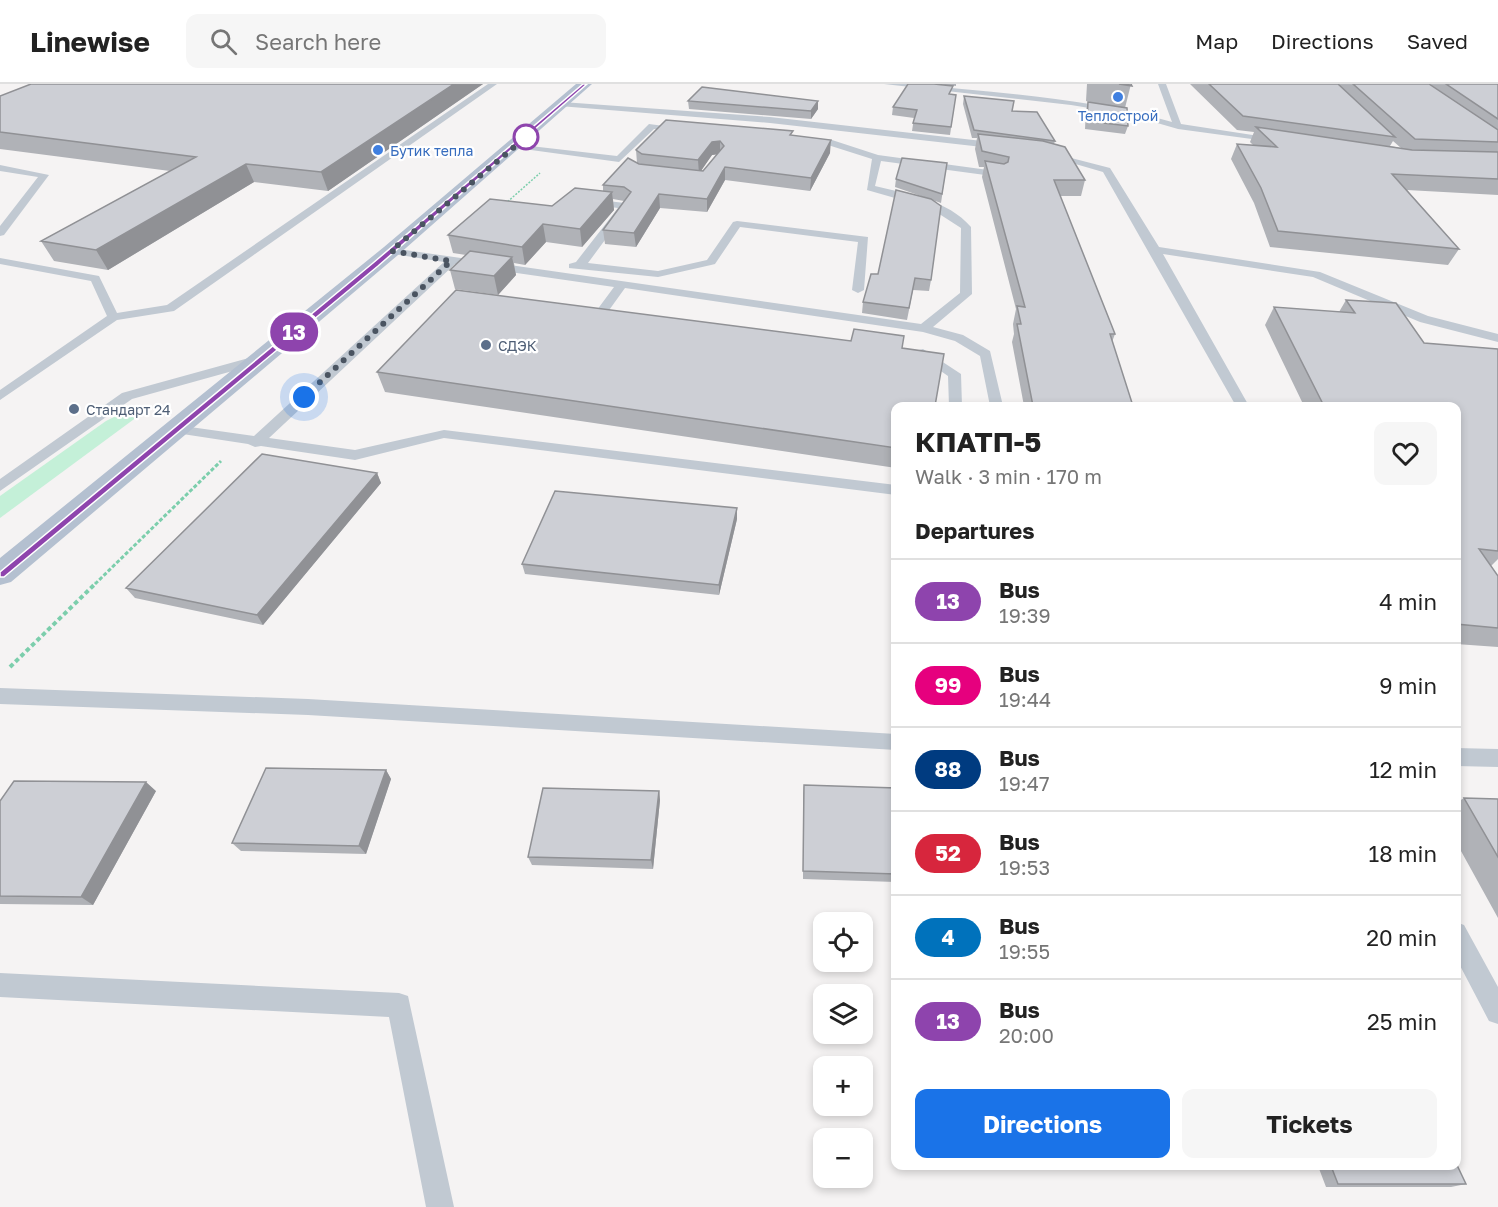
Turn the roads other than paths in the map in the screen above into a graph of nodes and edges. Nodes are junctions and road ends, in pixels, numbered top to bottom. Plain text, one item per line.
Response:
1 (493, 84) edge
2 (585, 84) edge
3 (888, 84) edge
4 (1162, 84) edge
5 (978, 88) edge
6 (562, 104) junction
7 (1178, 126) junction
8 (699, 130) edge
9 (793, 139) edge
10 (1289, 141) edge
11 (513, 147) junction
12 (1017, 148) edge
13 (1041, 151) edge
14 (877, 158) junction
15 (0, 168) edge
16 (1000, 174) edge
17 (575, 200) edge
18 (0, 233) edge
19 (1155, 250) junction
20 (391, 251) junction
21 (0, 261) edge
22 (451, 261) junction
23 (580, 265) junction
24 (544, 272) junction
25 (622, 283) junction
26 (858, 290) dead end
27 (603, 310) edge
28 (113, 317) junction
29 (924, 328) junction
30 (1498, 338) edge
31 (910, 350) edge
32 (262, 359) junction
33 (0, 396) edge
34 (956, 402) edge
35 (996, 402) edge
36 (1240, 402) edge
37 (176, 429) junction
38 (255, 442) junction
39 (0, 486) edge
40 (891, 489) edge
41 (0, 574) edge
42 (0, 696) edge
43 (891, 742) edge
44 (1461, 757) edge
45 (1498, 758) edge
46 (1461, 942) edge
47 (0, 985) edge
48 (1498, 1012) edge
49 (440, 1207) edge

1 - 28 lane
2 - 6 main road
3 - 5 lane
4 - 7 lane
5 - 7 lane
6 - 11 main road
6 - 12 lane
7 - 10 lane
8 - 11 lane
9 - 14 lane
11 - 20 main road
13 - 19 lane
14 - 16 lane
14 - 29 lane
15 - 18 lane
17 - 23 lane
19 - 30 lane
19 - 36 lane
20 - 22 lane
20 - 32 main road
21 - 28 lane
22 - 24 lane
22 - 38 lane
23 - 24 lane
23 - 26 lane
24 - 25 lane
25 - 27 lane
25 - 29 lane
28 - 33 lane
29 - 35 lane
31 - 34 lane
32 - 37 main road
32 - 39 lane
37 - 38 lane
37 - 41 main road
38 - 40 lane
42 - 43 lane
44 - 45 lane
46 - 48 lane
47 - 49 lane

